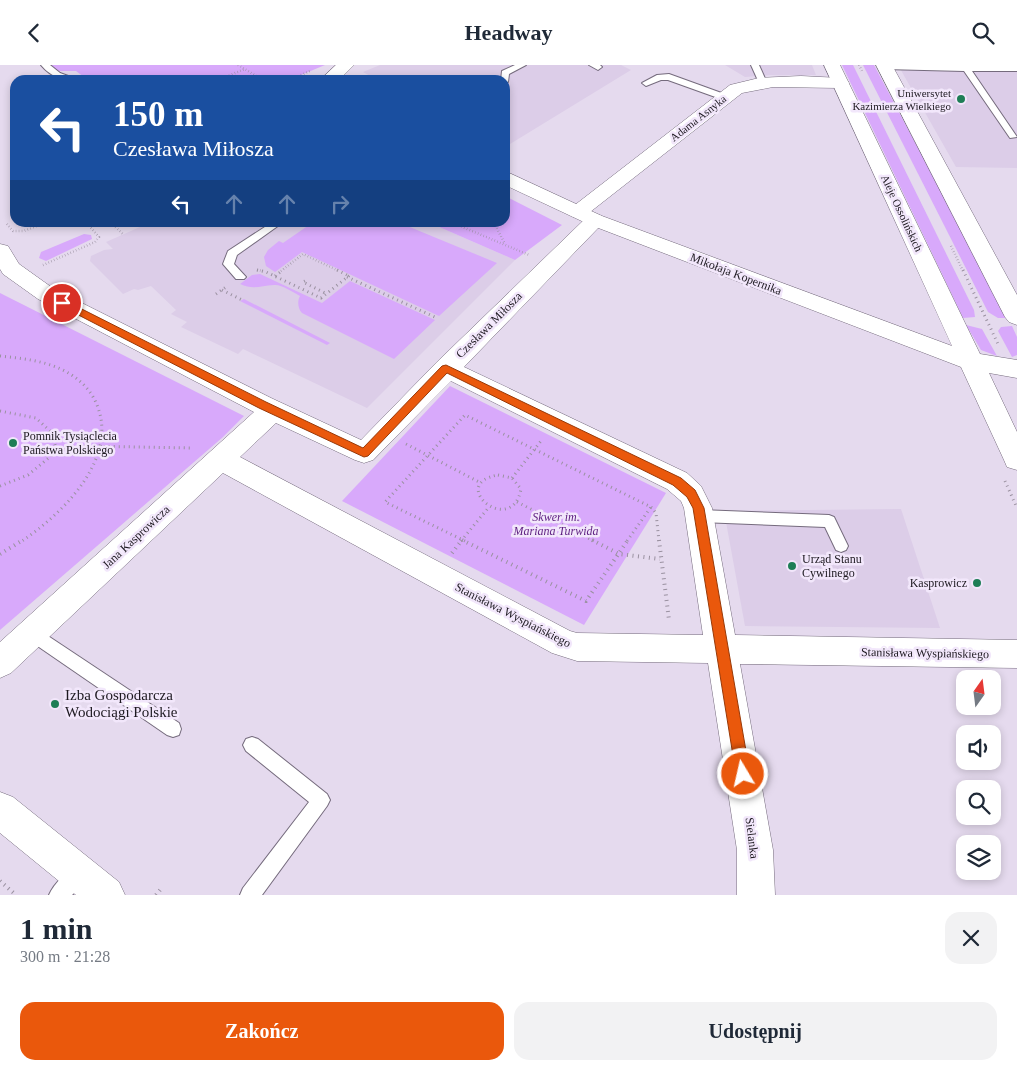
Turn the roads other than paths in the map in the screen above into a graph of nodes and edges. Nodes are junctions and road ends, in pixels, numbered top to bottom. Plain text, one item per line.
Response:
1 (44, 65) edge
2 (346, 65) edge
3 (522, 65) edge
4 (756, 65) edge
5 (884, 65) edge
6 (966, 68) junction
7 (1017, 68) edge
8 (836, 74) edge
9 (57, 75) edge
10 (335, 75) edge
11 (505, 75) edge
12 (646, 83) dead end
13 (763, 83) junction
14 (724, 97) junction
15 (1013, 136) dead end
16 (510, 179) edge
17 (586, 216) junction
18 (271, 227) edge
19 (0, 251) edge
20 (240, 277) dead end
21 (1017, 317) edge
22 (971, 361) junction
23 (446, 368) junction
24 (1017, 369) edge
25 (273, 410) junction
26 (207, 454) junction
27 (1017, 460) edge
28 (700, 517) junction
29 (841, 546) dead end
30 (33, 633) junction
31 (722, 650) junction
32 (1017, 654) edge
33 (0, 663) edge
34 (173, 729) dead end
35 (252, 745) dead end
36 (0, 810) edge
37 (82, 888) edge
38 (250, 895) edge
39 (756, 895) edge

1 - 9 lane
2 - 10 street
3 - 11 lane
4 - 13 lane
5 - 6 lane
5 - 21 street
6 - 7 lane
6 - 15 lane
8 - 13 street, Adama Asnyka
8 - 22 street, Aleje Ossolińskich
12 - 14 lane
13 - 14 street, Adama Asnyka
14 - 17 street, Adama Asnyka
16 - 17 street, Mikołaja Kopernika
17 - 22 street, Mikołaja Kopernika
17 - 23 street, Czesława Miłosza
18 - 20 lane
19 - 25 street
22 - 24 street
22 - 27 street, Aleje Ossolińskich
23 - 25 street, Czesława Miłosza
23 - 28 street, Sielanka
25 - 26 street, Jana Kasprowicza
26 - 30 street, Jana Kasprowicza
26 - 31 street, Stanisława Wyspiańskiego
28 - 29 lane
28 - 31 street, Sielanka
30 - 33 street, Jana Kasprowicza
30 - 34 lane
31 - 32 street, Stanisława Wyspiańskiego
31 - 39 street, Sielanka
35 - 38 lane
36 - 37 street

